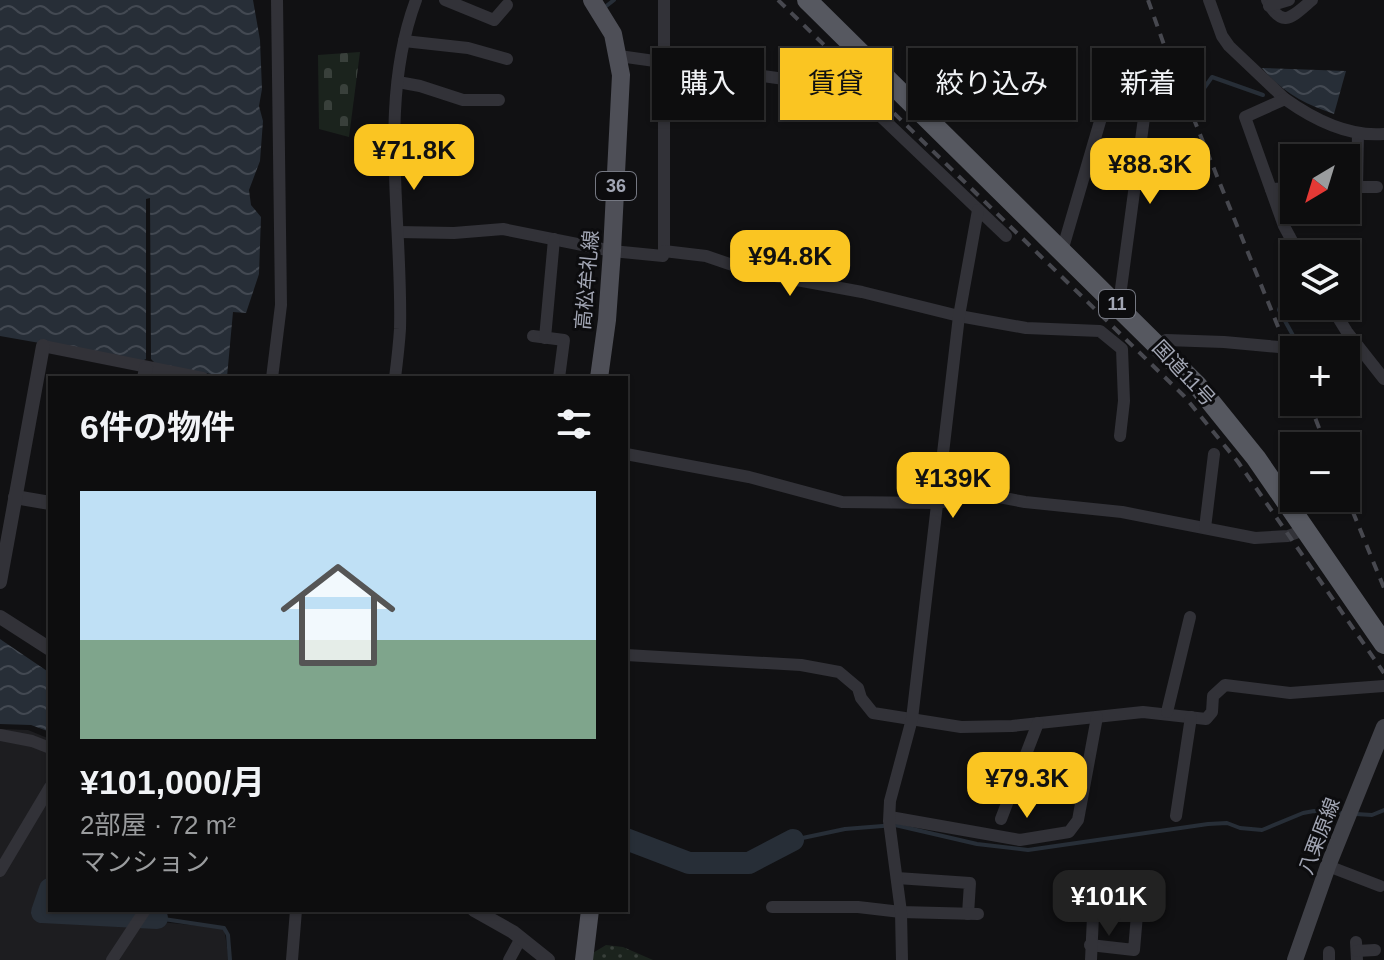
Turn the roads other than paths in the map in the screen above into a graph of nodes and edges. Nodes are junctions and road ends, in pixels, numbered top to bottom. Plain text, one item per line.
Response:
1 (277, 0) edge
2 (416, 0) edge
3 (445, 0) edge
4 (592, 0) edge
5 (664, 0) edge
6 (807, 0) edge
7 (1209, 0) edge
8 (1289, 0) edge
9 (1312, 0) edge
10 (1268, 3) edge
11 (507, 5) dead end
12 (404, 41) junction
13 (664, 48) edge
14 (619, 56) junction
15 (507, 59) dead end
16 (652, 60) edge
17 (764, 76) edge
18 (398, 82) junction
19 (1285, 99) junction
20 (499, 100) dead end
21 (664, 120) edge
22 (1100, 120) edge
23 (1144, 120) edge
24 (1358, 133) junction
25 (1384, 134) edge
26 (1357, 144) edge
27 (1360, 187) edge
28 (1377, 187) dead end
29 (1271, 189) junction
30 (1280, 189) edge
31 (978, 210) junction
32 (398, 232) junction
33 (1006, 236) dead end
34 (554, 239) junction
35 (1292, 240) edge
36 (612, 251) junction
37 (664, 251) junction
38 (1062, 251) junction
39 (1121, 309) junction
40 (959, 316) junction
41 (1340, 320) edge
42 (1158, 345) junction
43 (43, 346) joint
44 (1279, 347) dead end
45 (1378, 358) edge
46 (145, 373) edge
47 (180, 376) edge
48 (272, 376) edge
49 (395, 376) edge
50 (559, 376) edge
51 (599, 376) edge
52 (1384, 379) edge
53 (1120, 436) dead end
54 (628, 454) edge
55 (1214, 454) dead end
56 (15, 497) junction
57 (48, 503) edge
58 (937, 503) junction
59 (1205, 528) junction
60 (1304, 530) junction
61 (0, 582) edge
62 (0, 617) edge
63 (1190, 617) dead end
64 (1384, 644) edge
65 (48, 648) edge
66 (628, 655) edge
67 (1384, 686) edge
68 (1167, 712) junction
69 (1097, 717) junction
70 (1191, 717) junction
71 (912, 719) junction
72 (1038, 723) junction
73 (1384, 727) edge
74 (0, 735) edge
75 (48, 747) edge
76 (48, 790) edge
77 (1176, 816) dead end
78 (889, 819) junction
79 (1001, 819) dead end
80 (1328, 866) junction
81 (0, 871) edge
82 (897, 878) junction
83 (1380, 886) dead end
84 (1138, 903) dead end
85 (772, 907) dead end
86 (144, 912) edge
87 (296, 912) edge
88 (477, 912) edge
89 (590, 912) edge
90 (901, 912) junction
91 (1093, 916) dead end
92 (521, 938) junction
93 (1090, 945) junction
94 (1375, 950) dead end
95 (1357, 951) edge
96 (112, 960) edge
97 (292, 960) edge
98 (509, 960) edge
99 (548, 960) edge
100 (584, 960) edge
101 (902, 960) edge
102 (1091, 960) edge
103 (1295, 960) edge

1 - 48 street
2 - 12 street
3 - 11 street
4 - 14 main road, 高松牟礼線 / 36
5 - 13 street
6 - 38 highway, 国道11号 / 11
7 - 19 street
8 - 10 street
9 - 10 street
12 - 15 street
12 - 18 street
14 - 16 street
14 - 36 main road, 高松牟礼線 / 36
17 - 31 street
18 - 20 street
18 - 32 street
19 - 24 street
19 - 29 street
21 - 37 street
22 - 38 street
23 - 39 street
24 - 25 street
24 - 26 street
27 - 28 street
29 - 30 street
29 - 35 street
31 - 33 street
31 - 40 street
32 - 34 street
32 - 49 street
34 - 36 street
34 - 50 street
36 - 37 street
36 - 51 main road, 高松牟礼線 / 36
37 - 40 street
38 - 39 highway, 国道11号 / 11
39 - 42 highway, 国道11号 / 11
40 - 53 street
40 - 58 street
41 - 45 street
42 - 44 street
42 - 60 highway, 国道11号 / 11
43 - 46 street
43 - 56 street
45 - 52 street
46 - 47 street
54 - 58 street
55 - 59 street
56 - 57 street
56 - 61 street
58 - 59 street
58 - 71 street
59 - 60 street
60 - 64 highway, 国道11号 / 11
62 - 65 street
63 - 68 street
66 - 71 street
67 - 70 street
68 - 69 street
68 - 70 street
69 - 72 street
69 - 78 street
70 - 77 street
71 - 72 street
71 - 78 street
72 - 79 street
73 - 80 main road, 八栗原線
74 - 75 street
76 - 81 street
78 - 82 street
80 - 83 street
80 - 103 main road, 八栗原線
82 - 90 street
82 - 90 street
84 - 93 street
85 - 90 street
86 - 96 street
87 - 97 street
88 - 92 street
89 - 100 main road
90 - 101 street
91 - 93 street
92 - 98 street
92 - 99 street
93 - 102 street
94 - 95 street

